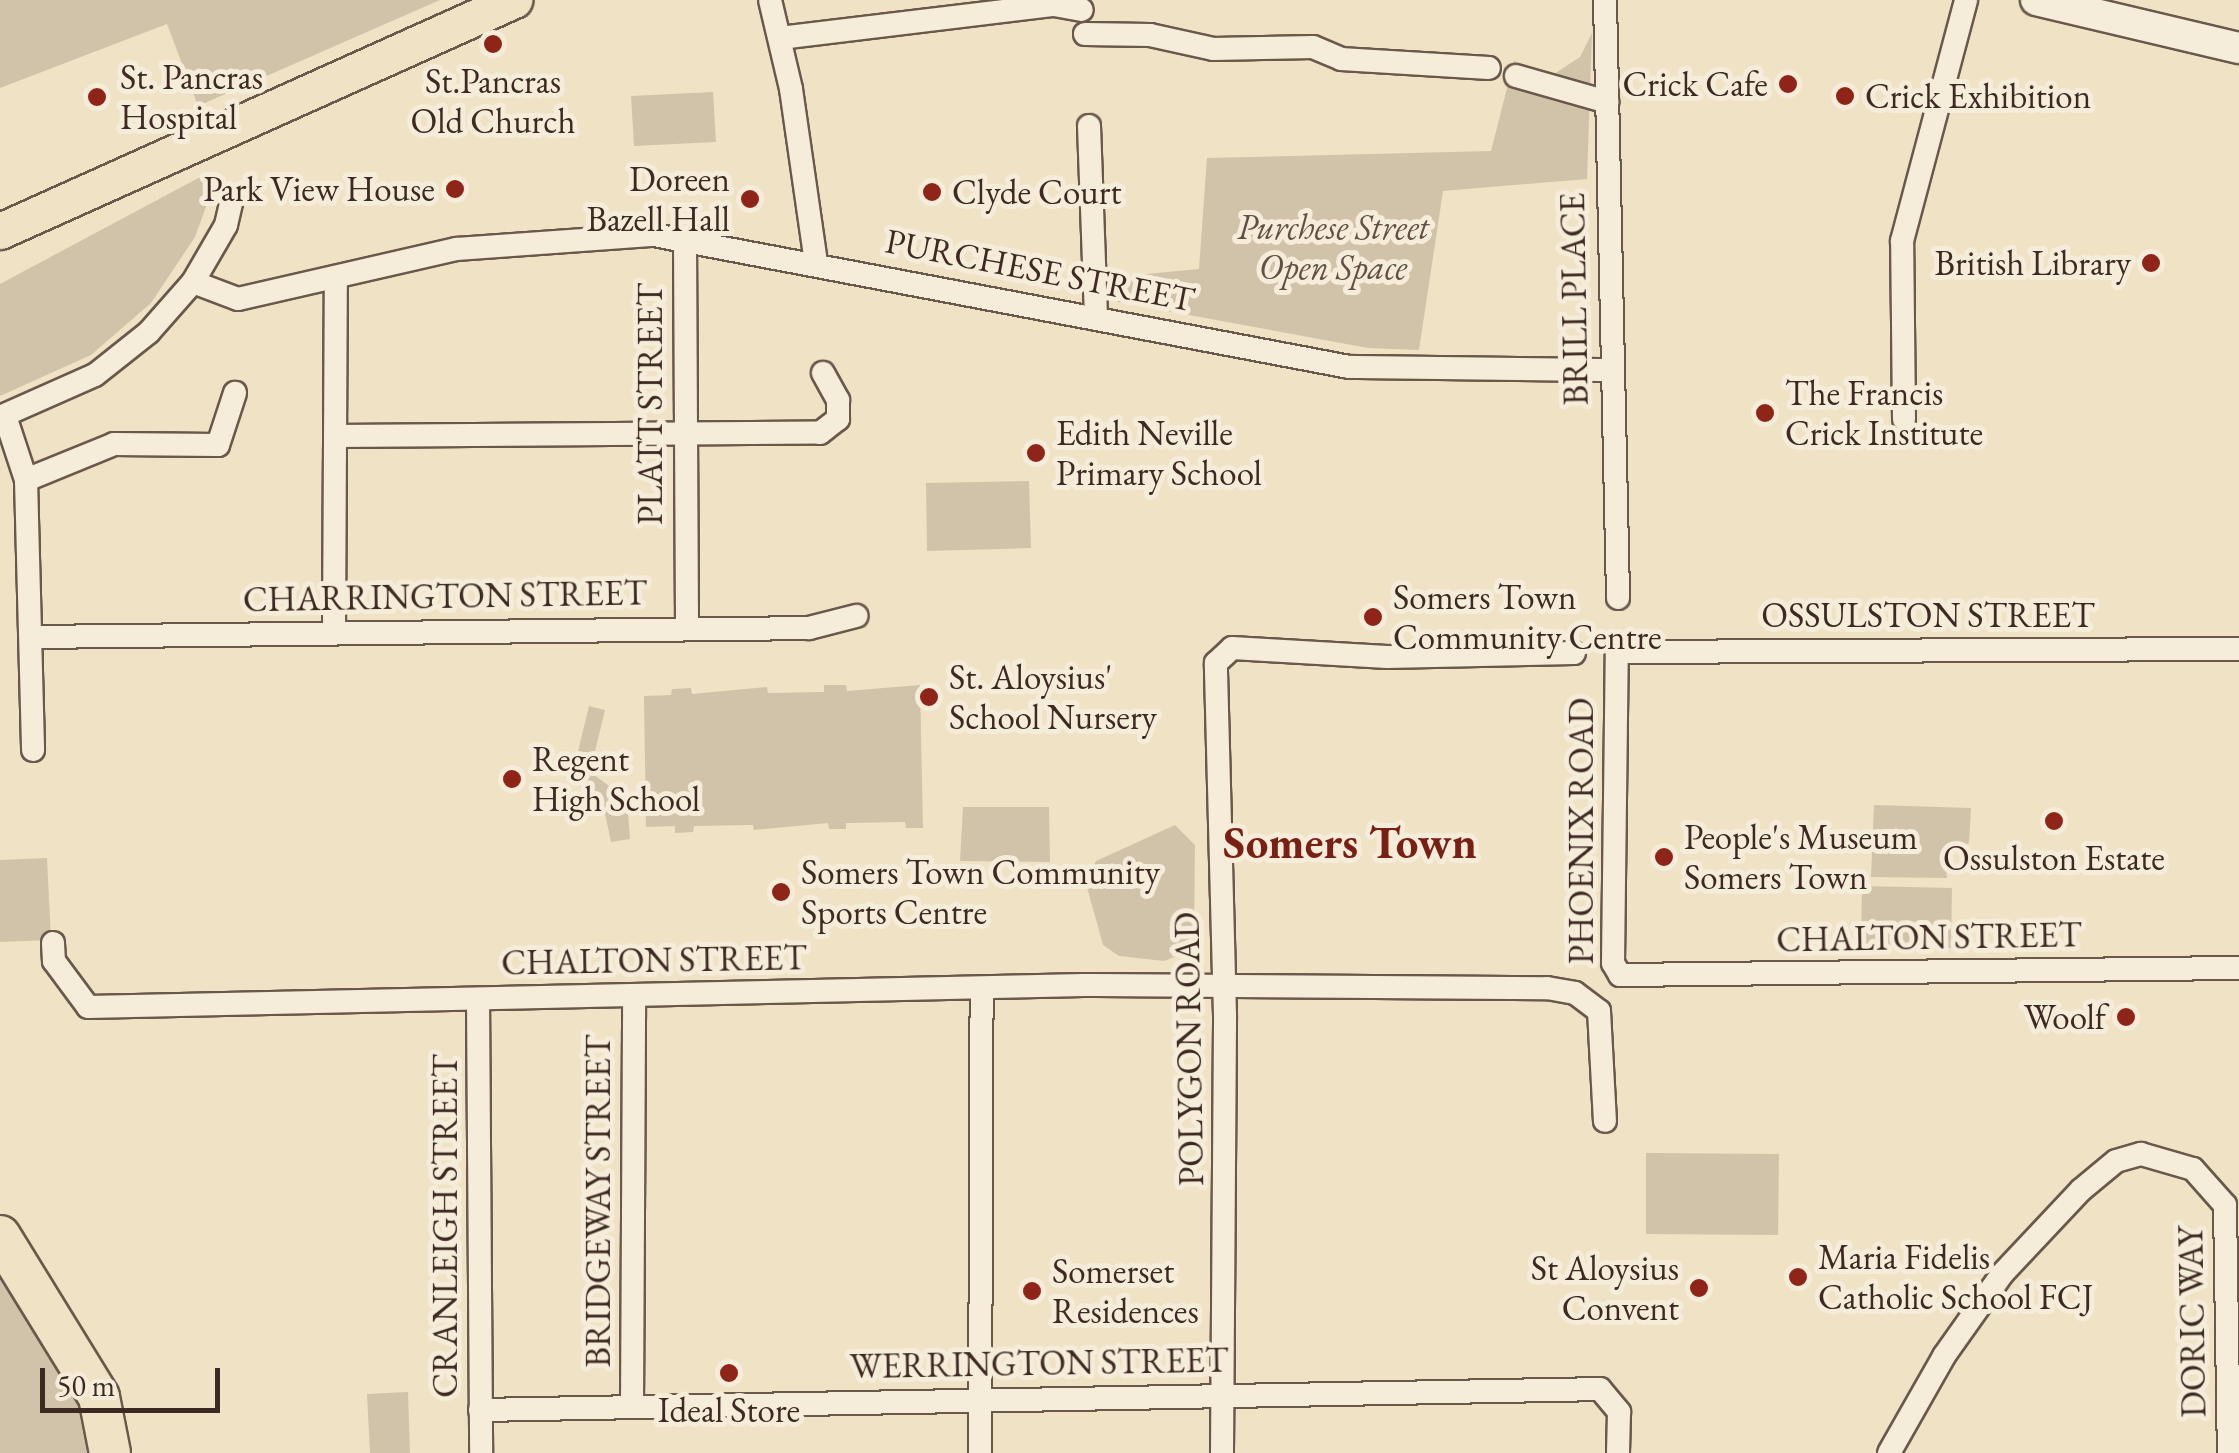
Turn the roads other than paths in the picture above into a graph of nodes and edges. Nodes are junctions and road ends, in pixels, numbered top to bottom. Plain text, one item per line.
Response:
1 (514, 0) edge
2 (770, 0) edge
3 (1605, 0) edge
4 (1966, 0) edge
5 (2036, 0) edge
6 (1082, 10) dead end
7 (1085, 34) dead end
8 (780, 38) junction
9 (2239, 48) edge
10 (1489, 68) dead end
11 (1516, 76) dead end
12 (1607, 102) junction
13 (1090, 126) dead end
14 (232, 199) dead end
15 (0, 231) edge
16 (685, 240) junction
17 (816, 262) junction
18 (336, 278) junction
19 (193, 282) junction
20 (1096, 318) junction
21 (1608, 370) junction
22 (822, 372) dead end
23 (235, 393) dead end
24 (2, 416) edge
25 (1904, 419) dead end
26 (684, 430) junction
27 (335, 436) junction
28 (26, 480) junction
29 (1618, 598) dead end
30 (856, 616) dead end
31 (687, 628) junction
32 (334, 633) junction
33 (33, 637) junction
34 (2239, 648) edge
35 (1617, 652) joint
36 (1574, 653) dead end
37 (33, 750) dead end
38 (53, 943) dead end
39 (2239, 968) edge
40 (1620, 975) junction
41 (1225, 986) junction
42 (982, 988) junction
43 (634, 995) junction
44 (478, 999) junction
45 (1595, 1004) junction
46 (1606, 1121) dead end
47 (0, 1236) edge
48 (1221, 1394) junction
49 (980, 1400) junction
50 (632, 1407) junction
51 (480, 1410) junction
52 (110, 1453) edge
53 (481, 1453) edge
54 (980, 1453) edge
55 (1222, 1453) edge
56 (1618, 1453) edge
57 (1888, 1453) edge
58 (2229, 1453) edge

1 - 15 main road
2 - 8 street
3 - 12 street, BRILL PLACE
4 - 25 street
5 - 9 street
6 - 8 street
7 - 10 street
8 - 17 street
11 - 12 street
12 - 21 street, BRILL PLACE
13 - 20 street
14 - 19 street
16 - 17 street, PURCHESE STREET
16 - 18 street, PURCHESE STREET
16 - 26 street, PLATT STREET
17 - 20 street, PURCHESE STREET
18 - 19 street, PURCHESE STREET
18 - 27 street
19 - 24 street
20 - 21 street, PURCHESE STREET
21 - 29 street, BRILL PLACE
22 - 26 street
23 - 28 street
24 - 28 street
26 - 27 street
26 - 31 street, PLATT STREET
27 - 32 street
28 - 33 street
30 - 31 street, CHARRINGTON STREET
31 - 32 street, CHARRINGTON STREET
32 - 33 street, CHARRINGTON STREET
33 - 37 street
34 - 35 street, OSSULSTON STREET
35 - 40 street, PHOENIX ROAD
36 - 41 street, POLYGON ROAD
38 - 44 street, CHALTON STREET
39 - 40 street, CHALTON STREET
40 - 45 street, PHOENIX ROAD
41 - 42 street, CHALTON STREET
41 - 45 street, CHALTON STREET
41 - 48 street, POLYGON ROAD
42 - 43 street, CHALTON STREET
42 - 49 street
43 - 44 street, CHALTON STREET
43 - 50 street, BRIDGEWAY STREET
44 - 51 street, CRANLEIGH STREET
45 - 46 street, PHOENIX ROAD
47 - 52 highway
48 - 49 street, WERRINGTON STREET
48 - 55 street, POLYGON ROAD
48 - 56 street, WERRINGTON STREET
49 - 50 street, WERRINGTON STREET
49 - 54 street
50 - 51 street, WERRINGTON STREET
51 - 53 street, CRANLEIGH STREET
57 - 58 street, DORIC WAY

